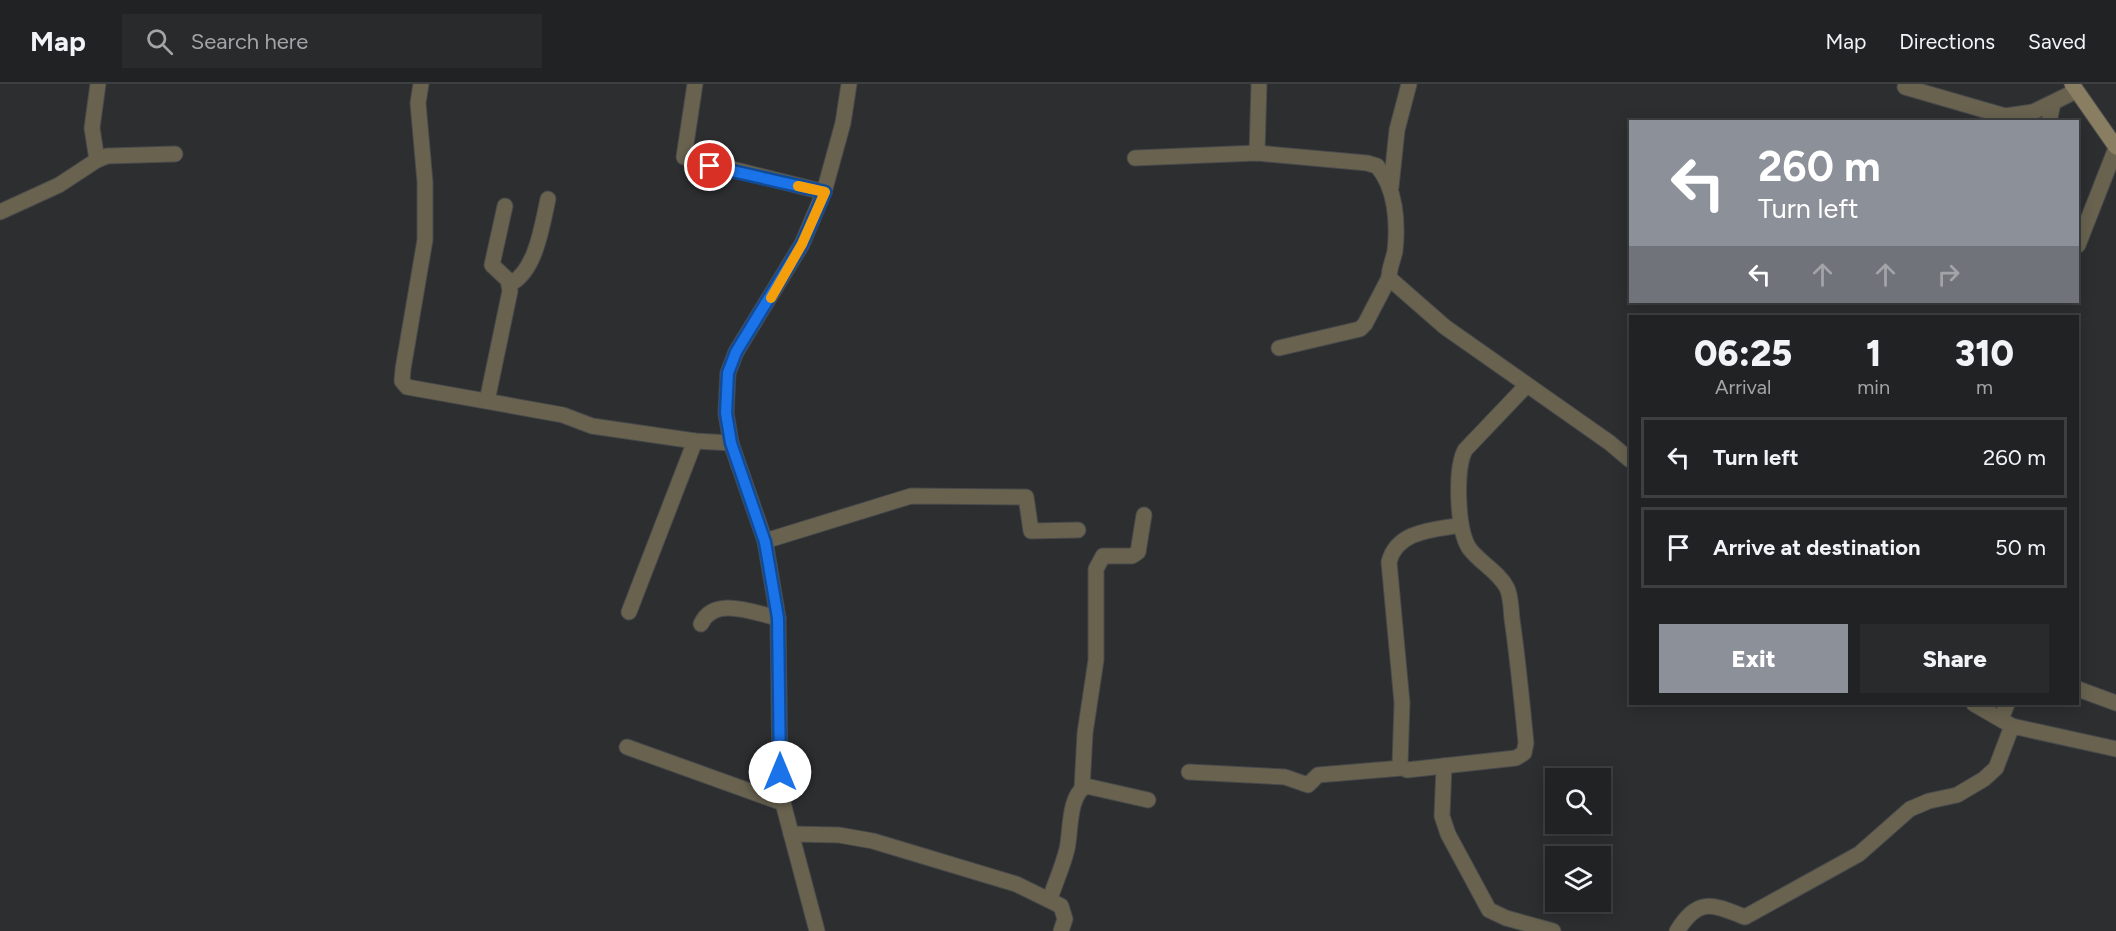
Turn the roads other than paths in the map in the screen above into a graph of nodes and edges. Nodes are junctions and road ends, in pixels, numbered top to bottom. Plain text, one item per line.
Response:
1 (98, 84) edge
2 (421, 84) edge
3 (695, 84) edge
4 (849, 84) edge
5 (1259, 84) edge
6 (1409, 84) edge
7 (1905, 87) dead end
8 (2074, 87) edge
9 (2053, 103) junction
10 (2049, 120) edge
11 (2116, 148) edge
12 (1257, 153) junction
13 (175, 154) dead end
14 (1135, 158) dead end
15 (97, 160) junction
16 (1391, 189) junction
17 (825, 192) junction
18 (548, 199) dead end
19 (505, 207) dead end
20 (0, 212) edge
21 (2079, 242) edge
22 (1389, 278) junction
23 (510, 284) junction
24 (1279, 348) dead end
25 (1526, 386) junction
26 (487, 401) junction
27 (695, 441) junction
28 (731, 443) junction
29 (1629, 459) edge
30 (1144, 515) dead end
31 (1461, 525) junction
32 (1078, 530) dead end
33 (765, 542) junction
34 (629, 612) dead end
35 (778, 618) junction
36 (701, 624) dead end
37 (2079, 689) edge
38 (2116, 703) edge
39 (1976, 705) edge
40 (2007, 705) edge
41 (2007, 723) junction
42 (627, 747) dead end
43 (2116, 749) edge
44 (1444, 766) junction
45 (1402, 768) junction
46 (1189, 772) dead end
47 (1082, 789) junction
48 (1148, 800) dead end
49 (783, 803) junction
50 (791, 834) junction
51 (1050, 899) junction
52 (1748, 924) edge
53 (817, 931) edge
54 (1061, 931) edge
55 (1553, 931) edge
56 (1677, 931) edge

1 - 15 street
2 - 26 street
3 - 17 street
4 - 17 street
5 - 12 street
6 - 16 street
7 - 9 street
8 - 9 street
8 - 11 street
9 - 10 street
11 - 21 street
12 - 14 street
12 - 16 street
13 - 15 street
15 - 20 street
16 - 22 street
17 - 28 street
18 - 23 street
19 - 23 street
22 - 24 street
22 - 25 street
23 - 26 street
25 - 29 street
25 - 31 street
26 - 27 street
27 - 28 street
27 - 34 street
28 - 33 street
30 - 47 street
31 - 44 street
31 - 45 street
32 - 33 street
33 - 35 street
35 - 36 street
35 - 49 street
37 - 38 street
39 - 41 street
40 - 41 street
41 - 43 street
41 - 52 street
42 - 49 street
44 - 45 street
44 - 55 street
45 - 46 street
47 - 48 street
47 - 51 street
49 - 50 street
50 - 51 street
50 - 53 street
51 - 54 street
52 - 56 street

